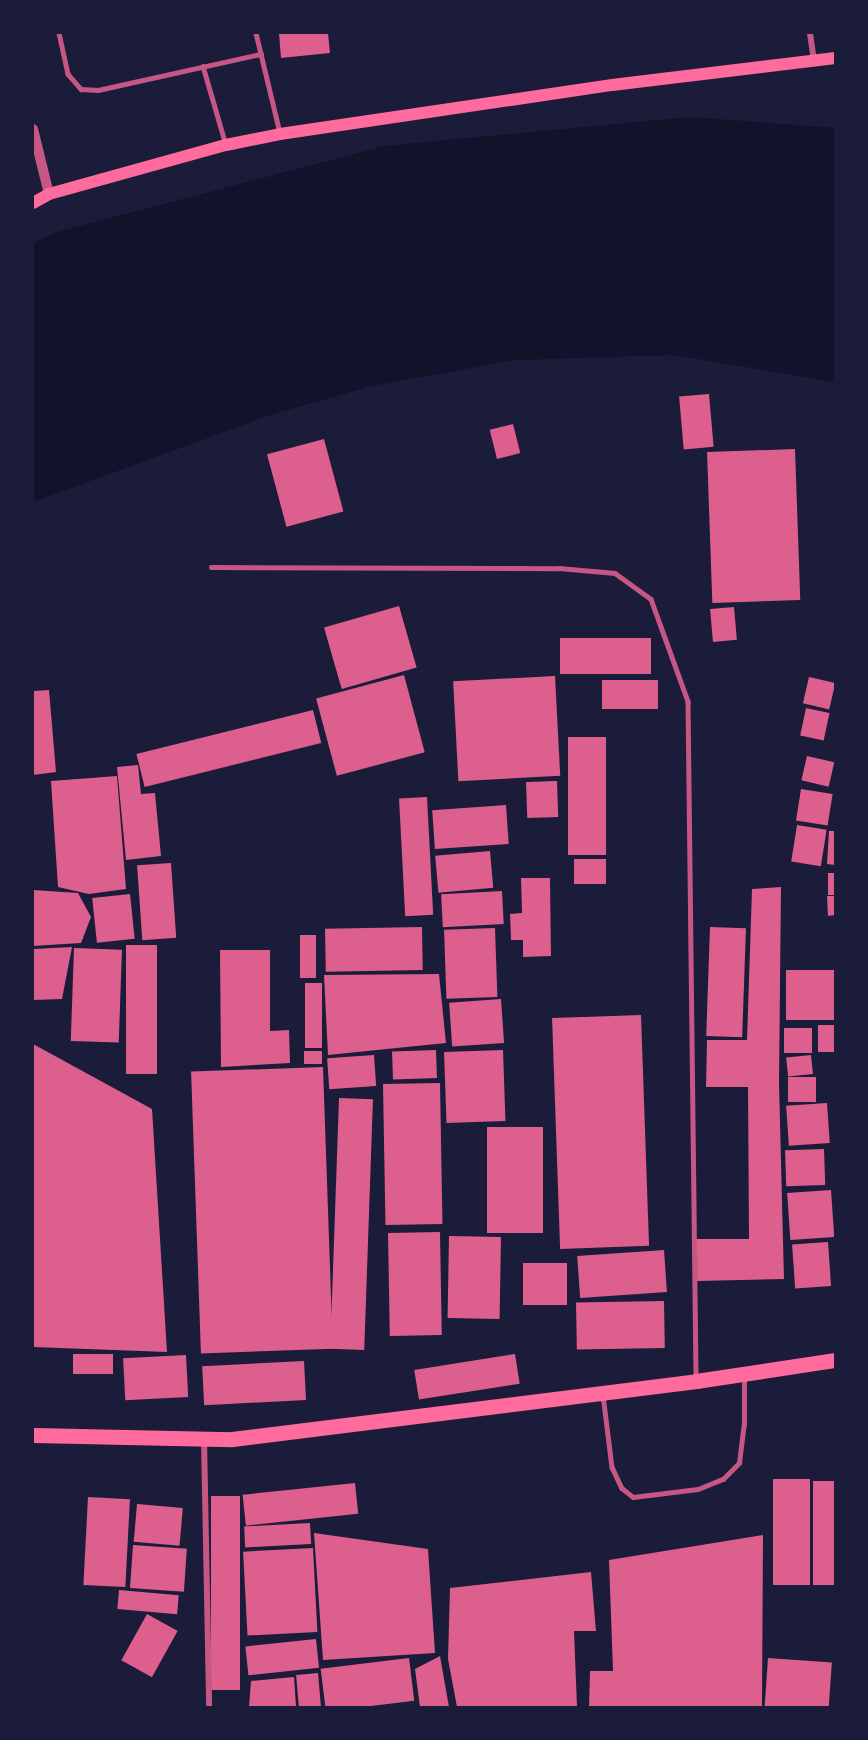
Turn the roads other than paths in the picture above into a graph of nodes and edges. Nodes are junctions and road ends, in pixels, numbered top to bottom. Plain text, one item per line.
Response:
1 (59, 33) edge
2 (256, 33) edge
3 (810, 33) edge
4 (261, 54) junction
5 (835, 58) edge
6 (814, 60) junction
7 (204, 66) junction
8 (33, 129) edge
9 (280, 134) junction
10 (226, 145) junction
11 (50, 194) junction
12 (33, 203) edge
13 (211, 567) dead end
14 (835, 1360) edge
15 (744, 1374) junction
16 (696, 1381) junction
17 (603, 1393) junction
18 (33, 1435) edge
19 (204, 1438) junction
20 (209, 1707) edge

1 - 7 lane
2 - 4 lane
3 - 6 street
4 - 7 lane
4 - 9 lane
5 - 6 main road
6 - 9 main road
7 - 10 lane
8 - 11 street
9 - 10 main road
10 - 11 main road
11 - 12 main road
13 - 16 lane
14 - 15 main road
15 - 16 main road
15 - 17 lane
16 - 17 main road
17 - 19 main road
18 - 19 main road
19 - 20 street

